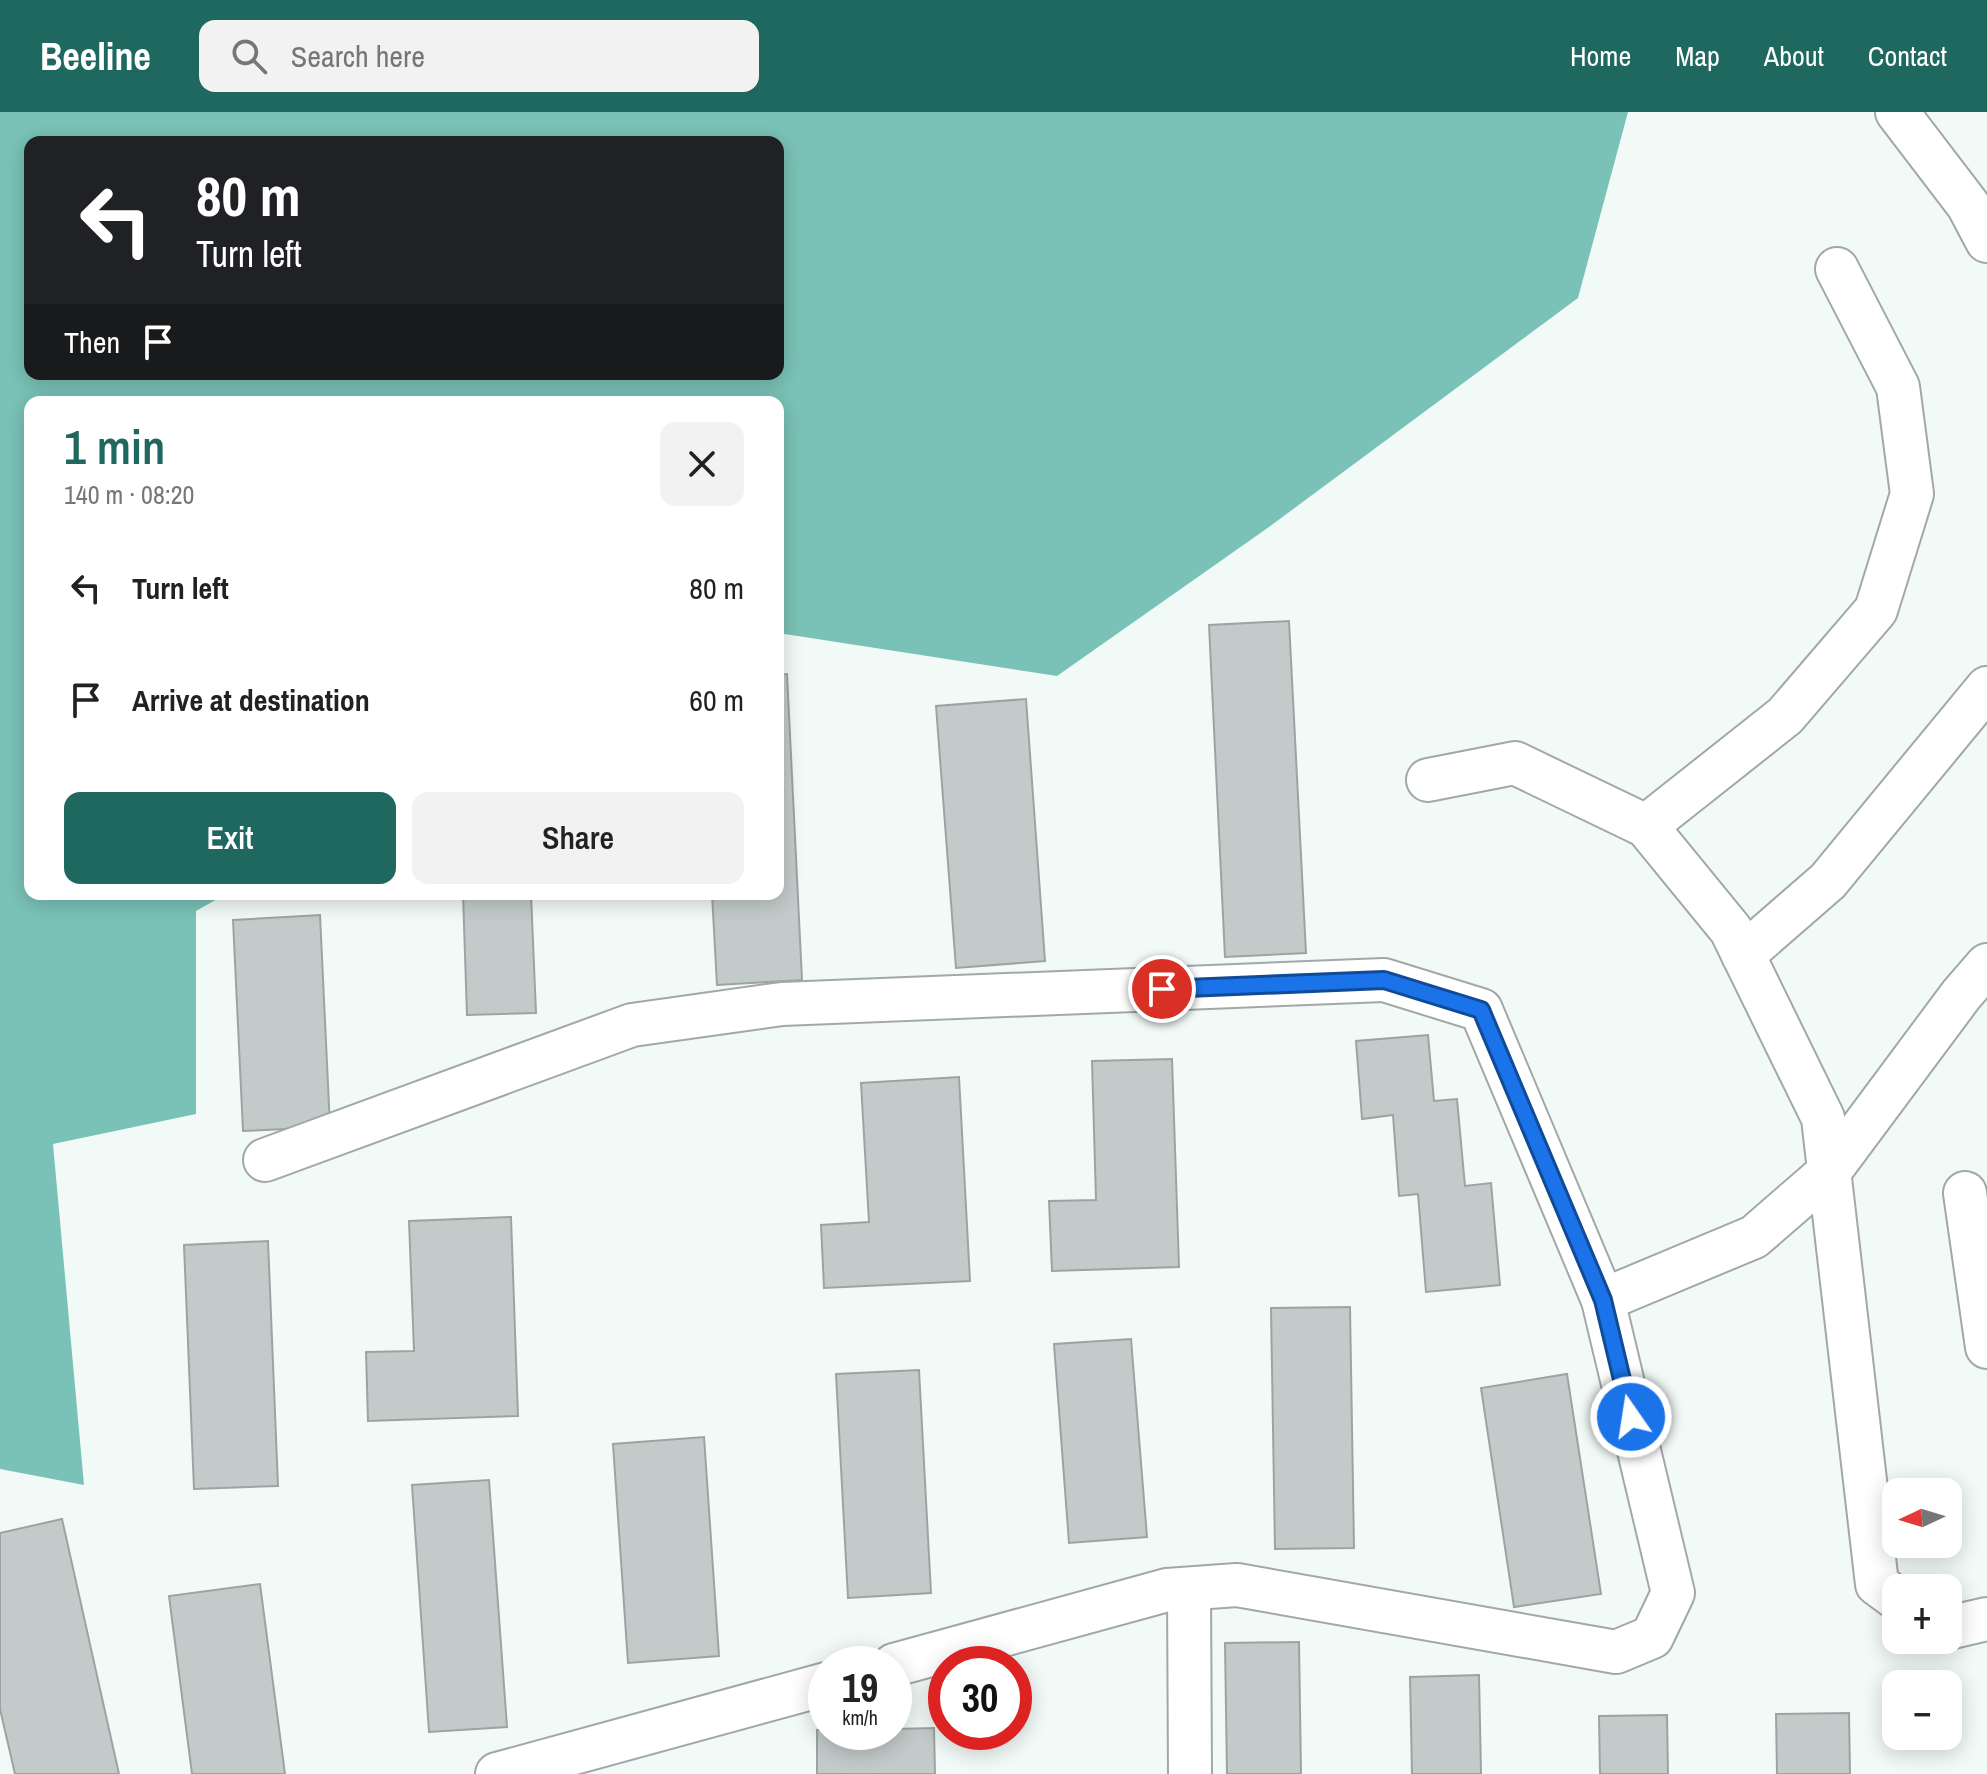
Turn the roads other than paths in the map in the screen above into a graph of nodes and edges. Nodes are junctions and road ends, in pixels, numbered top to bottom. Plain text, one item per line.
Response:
1 (1897, 112) edge
2 (1987, 241) edge
3 (1837, 269) dead end
4 (1987, 688) edge
5 (1428, 780) dead end
6 (1646, 826) junction
7 (1743, 955) junction
8 (1987, 965) edge
9 (265, 1160) dead end
10 (1830, 1171) junction
11 (1965, 1193) dead end
12 (1603, 1300) junction
13 (1987, 1347) edge
14 (1882, 1588) edge
15 (1189, 1589) junction
16 (1987, 1619) edge
17 (1962, 1625) edge
18 (912, 1660) edge
19 (808, 1689) edge
20 (497, 1774) edge
21 (1190, 1774) edge

1 - 2 street
3 - 6 street
4 - 7 street
5 - 6 street
6 - 7 street
7 - 10 street
8 - 10 street
9 - 12 street
10 - 12 street
10 - 14 street
11 - 13 street
12 - 15 street
15 - 18 street
15 - 21 street
16 - 17 street
19 - 20 street

